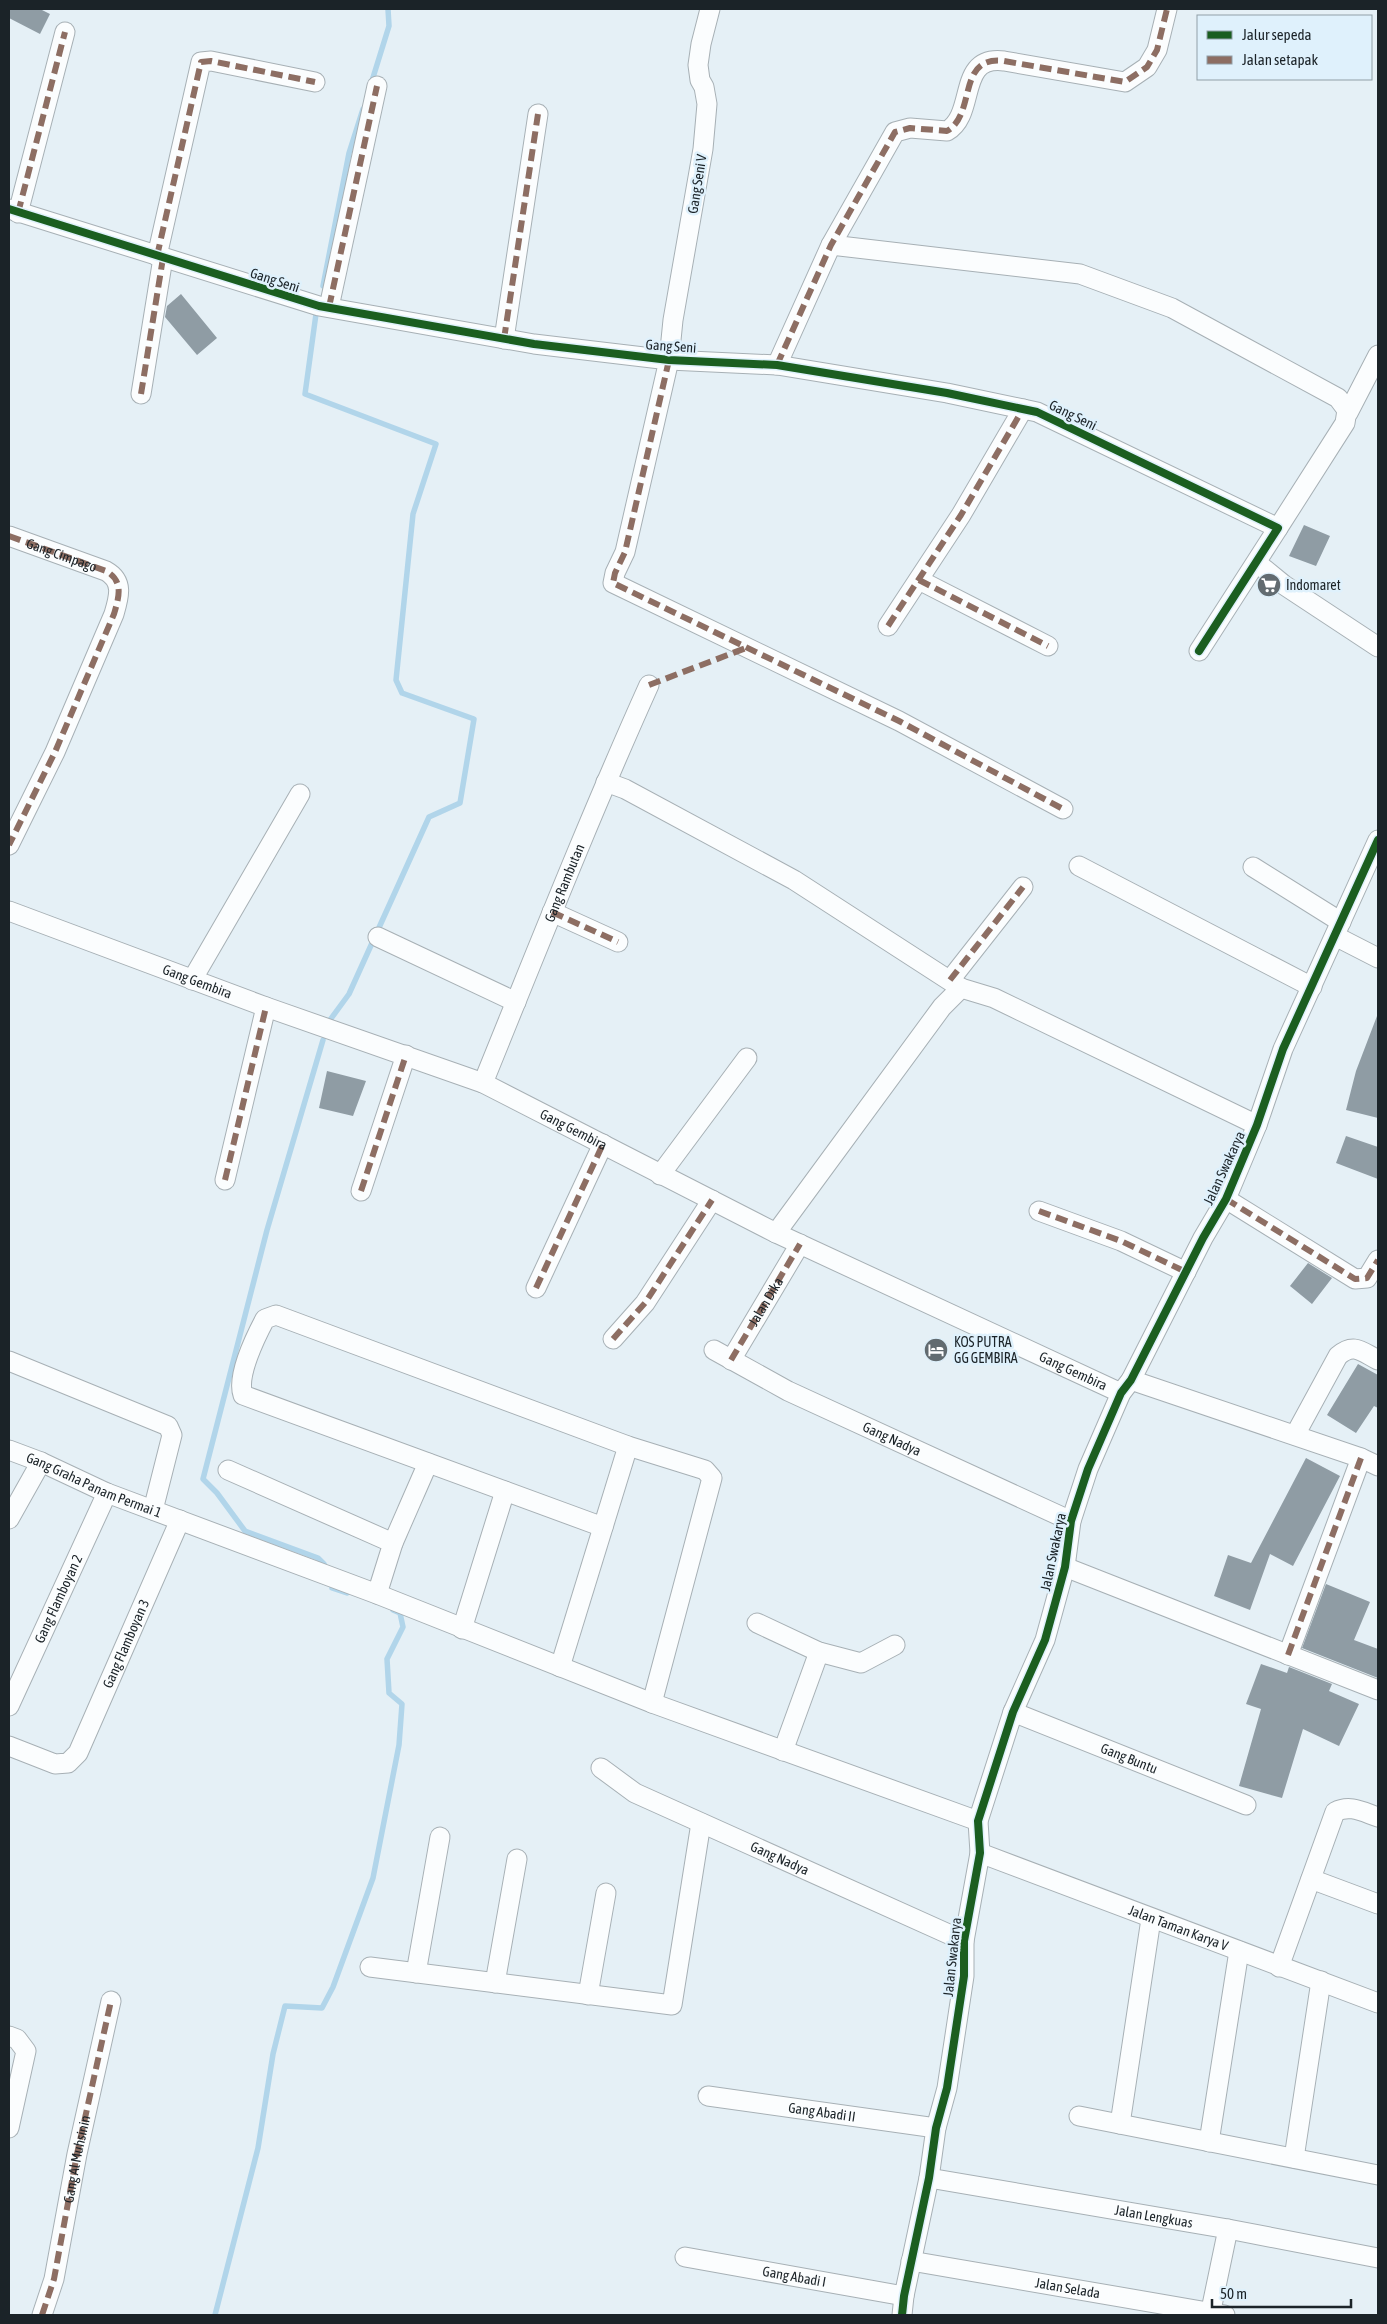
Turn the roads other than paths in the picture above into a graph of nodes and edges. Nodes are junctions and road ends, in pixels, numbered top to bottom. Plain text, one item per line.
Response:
1 (710, 9) edge
2 (1167, 9) edge
3 (65, 32) dead end
4 (314, 82) dead end
5 (377, 86) dead end
6 (538, 114) dead end
7 (13, 211) edge
8 (832, 245) junction
9 (160, 257) junction
10 (328, 307) junction
11 (504, 338) junction
12 (1378, 356) edge
13 (669, 360) junction
14 (777, 365) junction
15 (141, 394) dead end
16 (1024, 409) junction
17 (1348, 413) junction
18 (1278, 528) junction
19 (9, 536) edge
20 (1257, 563) junction
21 (919, 580) junction
22 (888, 626) dead end
23 (1048, 646) dead end
24 (1378, 648) edge
25 (1199, 651) dead end
26 (649, 684) dead end
27 (606, 782) junction
28 (300, 794) dead end
29 (1063, 809) dead end
30 (1378, 840) edge
31 (9, 845) edge
32 (1079, 866) dead end
33 (1253, 867) dead end
34 (1024, 887) dead end
35 (9, 911) edge
36 (552, 912) junction
37 (1338, 929) junction
38 (378, 937) dead end
39 (618, 942) dead end
40 (1378, 958) edge
41 (192, 980) junction
42 (955, 984) junction
43 (1312, 987) junction
44 (516, 1002) junction
45 (266, 1007) junction
46 (406, 1055) junction
47 (747, 1058) dead end
48 (483, 1083) junction
49 (1257, 1126) junction
50 (603, 1144) junction
51 (660, 1175) junction
52 (225, 1180) dead end
53 (361, 1191) dead end
54 (1226, 1199) junction
55 (712, 1200) junction
56 (1039, 1211) dead end
57 (776, 1233) junction
58 (800, 1244) junction
59 (1378, 1260) edge
60 (1186, 1272) junction
61 (536, 1288) dead end
62 (613, 1340) dead end
63 (714, 1350) dead end
64 (731, 1360) junction
65 (1378, 1360) edge
66 (9, 1361) edge
67 (1126, 1386) junction
68 (1295, 1435) junction
69 (628, 1446) junction
70 (9, 1450) edge
71 (1361, 1458) junction
72 (41, 1462) junction
73 (428, 1463) junction
74 (1378, 1466) edge
75 (228, 1470) dead end
76 (505, 1491) junction
77 (107, 1493) junction
78 (153, 1510) junction
79 (9, 1519) edge
80 (180, 1520) junction
81 (1071, 1521) junction
82 (603, 1527) junction
83 (393, 1543) junction
84 (1066, 1567) junction
85 (377, 1594) junction
86 (757, 1623) dead end
87 (462, 1629) junction
88 (895, 1645) dead end
89 (818, 1652) junction
90 (1288, 1654) junction
91 (560, 1667) junction
92 (1378, 1690) edge
93 (652, 1703) junction
94 (9, 1706) edge
95 (1013, 1712) junction
96 (9, 1746) edge
97 (782, 1751) junction
98 (601, 1768) dead end
99 (1246, 1805) dead end
100 (1378, 1817) edge
101 (978, 1821) junction
102 (701, 1823) junction
103 (440, 1837) dead end
104 (980, 1853) junction
105 (517, 1859) dead end
106 (1311, 1879) junction
107 (606, 1894) dead end
108 (1378, 1904) edge
109 (1152, 1919) junction
110 (964, 1941) junction
111 (1239, 1951) junction
112 (370, 1967) dead end
113 (1279, 1967) junction
114 (416, 1973) junction
115 (1320, 1981) junction
116 (496, 1983) junction
117 (588, 1994) junction
118 (111, 2001) dead end
119 (1378, 2003) edge
120 (9, 2036) edge
121 (708, 2096) dead end
122 (1079, 2116) dead end
123 (1120, 2124) junction
124 (9, 2128) edge
125 (936, 2128) junction
126 (1209, 2142) junction
127 (1294, 2158) junction
128 (1378, 2175) edge
129 (929, 2178) junction
130 (1228, 2230) junction
131 (685, 2257) dead end
132 (1378, 2258) edge
133 (911, 2261) junction
134 (904, 2296) junction
135 (1215, 2314) edge
136 (42, 2315) edge
137 (902, 2315) edge

1 - 13 street, Gang Seni V
2 - 8 street
3 - 7 street
4 - 9 street
5 - 10 street
6 - 11 street
7 - 9 street, Gang Seni
8 - 14 street
8 - 17 street
9 - 10 street, Gang Seni
9 - 15 street
10 - 11 street, Gang Seni
11 - 13 street, Gang Seni
12 - 17 street
13 - 14 street, Gang Seni
13 - 29 street, Gang Seni V
14 - 16 street, Gang Seni
16 - 18 street, Gang Seni
16 - 21 street
17 - 18 street
18 - 20 street
19 - 31 street, Gang Cimpago
20 - 24 street
20 - 25 street
21 - 22 street
21 - 23 street
26 - 27 street, Gang Rambutan
27 - 36 street, Gang Rambutan
27 - 42 street
28 - 41 street
30 - 37 street, Jalan Swakarya
32 - 43 street
33 - 37 street
34 - 42 street
35 - 41 street, Gang Gembira
36 - 39 street
36 - 44 street, Gang Rambutan
37 - 40 street
37 - 43 street, Jalan Swakarya
38 - 44 street
41 - 45 street, Gang Gembira
42 - 49 street
42 - 57 street
43 - 49 street, Jalan Swakarya
44 - 48 street, Gang Rambutan
45 - 46 street, Gang Gembira
45 - 52 street
46 - 48 street, Gang Gembira
46 - 53 street
47 - 51 street
48 - 50 street, Gang Gembira
49 - 54 street, Jalan Swakarya
50 - 51 street, Gang Gembira
50 - 61 street
51 - 55 street, Gang Gembira
54 - 59 street
54 - 60 street, Jalan Swakarya
55 - 57 street, Gang Gembira
55 - 62 street
56 - 60 street
57 - 58 street, Gang Gembira
58 - 64 street, Jalan Dika
58 - 67 street, Gang Gembira
60 - 67 street, Jalan Swakarya
63 - 64 street, Gang Nadya
64 - 81 street, Gang Nadya
65 - 68 street
66 - 78 street
67 - 68 street, Gang Gembira
67 - 81 street, Jalan Swakarya
68 - 71 street, Gang Gembira
69 - 73 street
69 - 82 street
69 - 93 street
70 - 72 street, Gang Graha Panam Permai 1
71 - 74 street, Gang Gembira
71 - 90 street
72 - 77 street, Gang Graha Panam Permai 1
72 - 79 street
73 - 76 street
73 - 83 street
75 - 83 street
76 - 82 street
76 - 87 street
77 - 78 street, Gang Graha Panam Permai 1
77 - 94 street, Gang Flamboyan 2
78 - 80 street, Gang Graha Panam Permai 1
80 - 85 street, Gang Graha Panam Permai 1
80 - 96 street, Gang Flamboyan 3
81 - 84 street, Jalan Swakarya
82 - 91 street
83 - 85 street
84 - 90 street
84 - 95 street, Jalan Swakarya
85 - 87 street, Gang Graha Panam Permai 1
86 - 89 street
87 - 91 street, Gang Graha Panam Permai 1
88 - 89 street
89 - 97 street
90 - 92 street
91 - 93 street, Gang Graha Panam Permai 1
93 - 97 street, Gang Graha Panam Permai 1
95 - 99 street, Gang Buntu
95 - 101 street, Jalan Swakarya
97 - 101 street, Gang Graha Panam Permai 1
98 - 102 street, Gang Nadya
100 - 106 street
101 - 104 street, Jalan Swakarya
102 - 110 street, Gang Nadya
102 - 117 street
103 - 114 street
104 - 109 street, Jalan Taman Karya V
104 - 110 street, Jalan Swakarya
105 - 116 street
106 - 108 street
106 - 113 street
107 - 117 street
109 - 111 street, Jalan Taman Karya V
109 - 123 street
110 - 125 street, Jalan Swakarya
111 - 113 street, Jalan Taman Karya V
111 - 126 street
112 - 114 street
113 - 115 street, Jalan Taman Karya V
114 - 116 street
115 - 119 street, Jalan Taman Karya V
115 - 127 street
116 - 117 street
118 - 136 street, Gang Al Muhsinin
120 - 124 street
121 - 125 street, Gang Abadi II
122 - 123 street
123 - 126 street
125 - 129 street, Jalan Swakarya
126 - 127 street
127 - 128 street
129 - 130 street, Jalan Lengkuas
129 - 133 street, Jalan Swakarya
130 - 132 street, Jalan Lengkuas
130 - 135 street
131 - 134 street, Gang Abadi I
133 - 134 street, Jalan Swakarya
133 - 135 street, Jalan Selada
134 - 137 street, Jalan Swakarya

